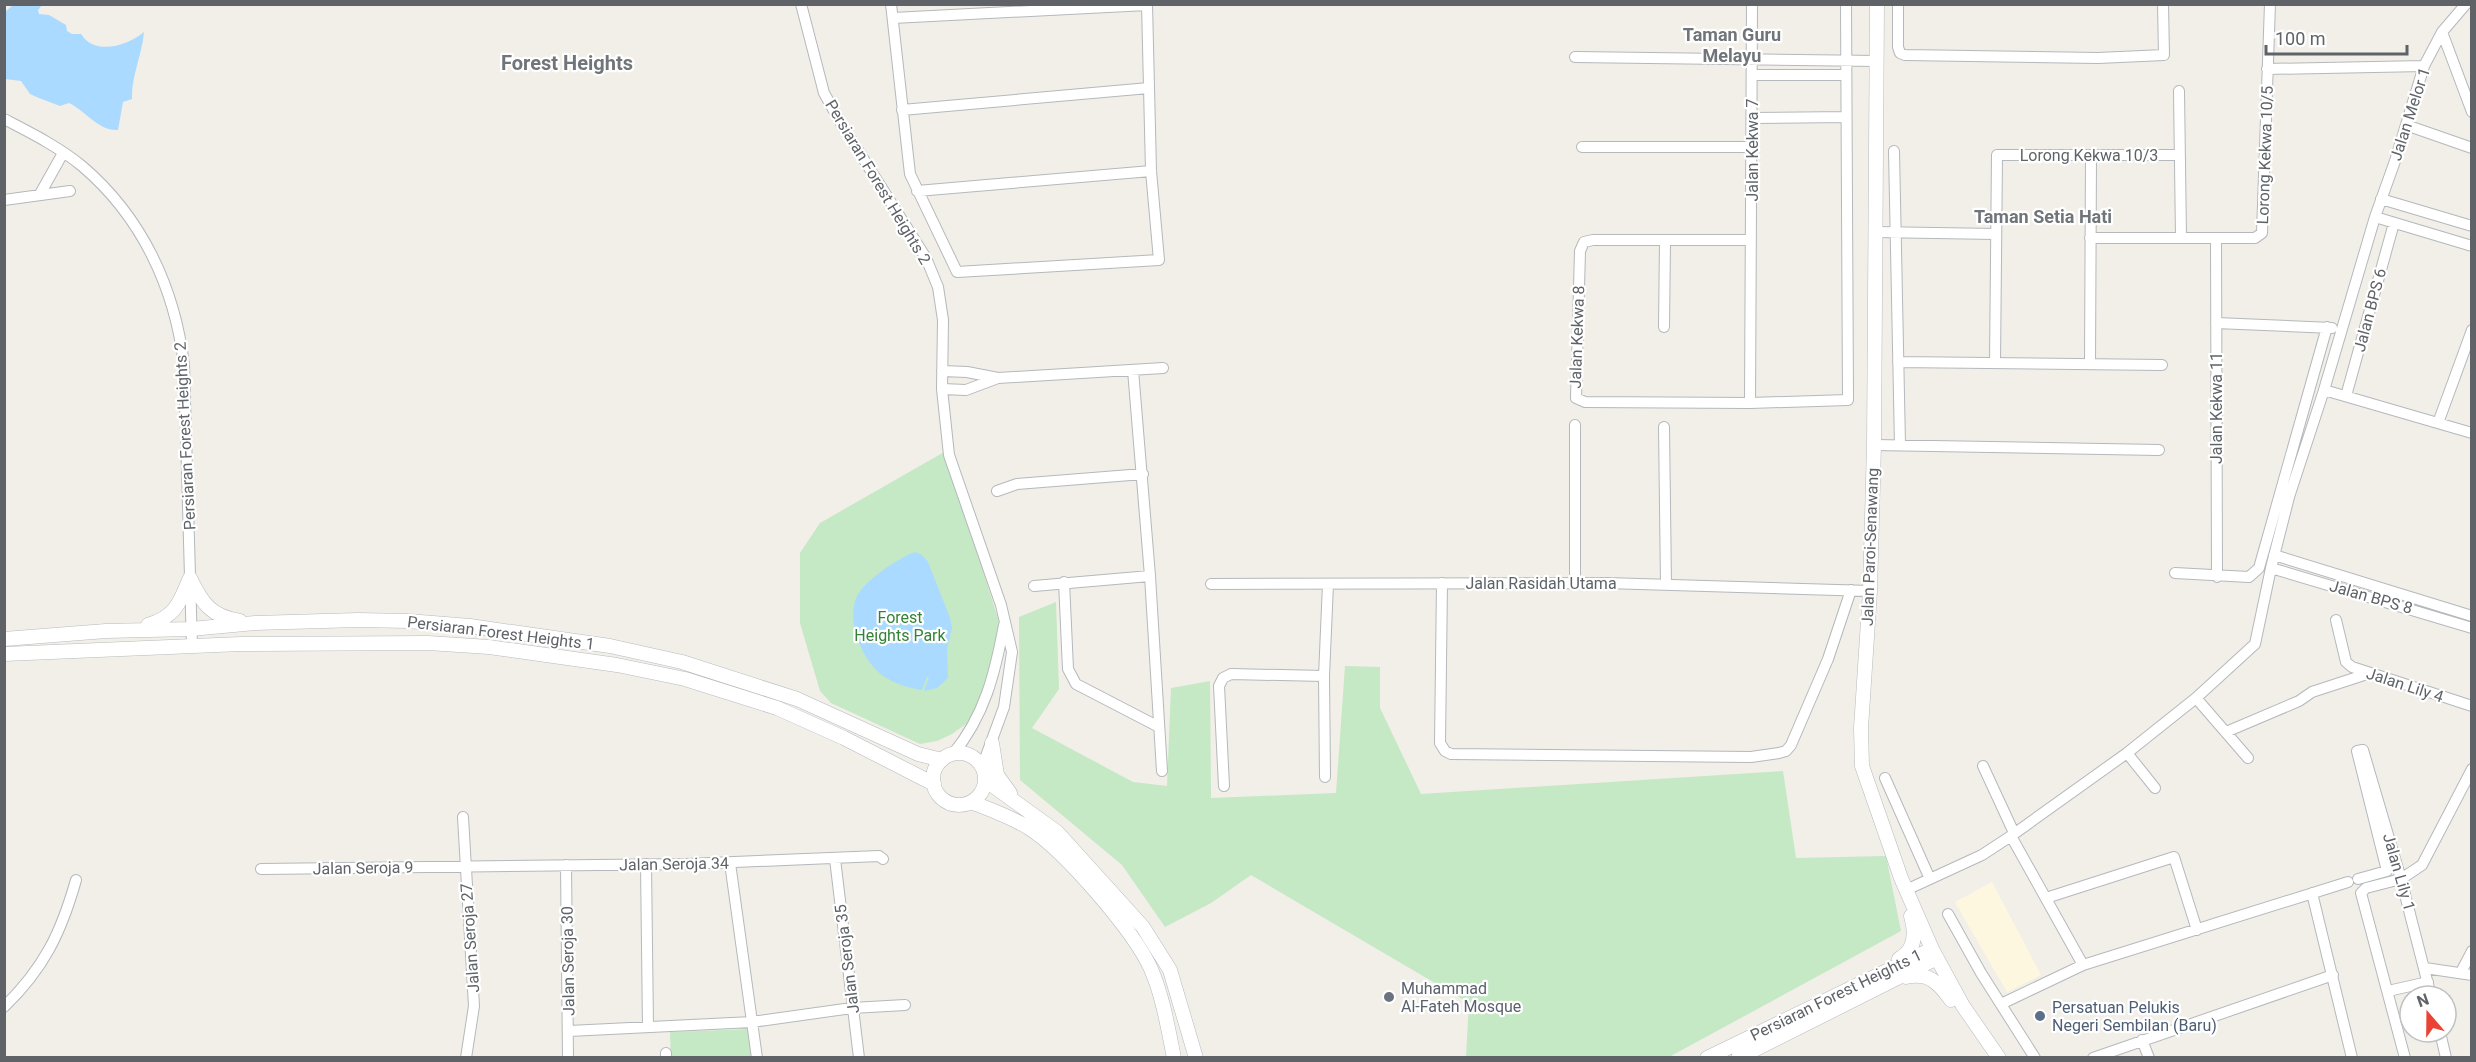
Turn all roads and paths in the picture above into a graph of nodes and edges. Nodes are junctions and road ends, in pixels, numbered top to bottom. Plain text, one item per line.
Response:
1 (801, 4) edge
2 (891, 4) edge
3 (1752, 4) edge
4 (1846, 4) edge
5 (1877, 4) edge
6 (1898, 4) edge
7 (2163, 4) edge
8 (2270, 4) edge
9 (2466, 4) edge
10 (1147, 5) edge
11 (893, 18) junction
12 (2442, 32) junction
13 (1575, 57) dead end
14 (1752, 60) junction
15 (1846, 60) junction
16 (1876, 61) junction
17 (2424, 66) junction
18 (2267, 69) junction
19 (1752, 75) junction
20 (1846, 75) junction
21 (1149, 88) junction
22 (2179, 91) dead end
23 (902, 110) junction
24 (2472, 112) edge
25 (1846, 117) junction
26 (1752, 118) junction
27 (4, 119) edge
28 (2406, 125) junction
29 (1582, 147) dead end
30 (1752, 147) junction
31 (2472, 148) edge
32 (1894, 151) dead end
33 (63, 153) junction
34 (2091, 155) junction
35 (2180, 155) junction
36 (1151, 171) junction
37 (70, 191) dead end
38 (917, 191) junction
39 (40, 194) junction
40 (2381, 199) junction
41 (4, 200) edge
42 (2375, 217) junction
43 (2394, 223) junction
44 (2472, 226) edge
45 (1875, 232) junction
46 (1895, 232) junction
47 (1996, 234) junction
48 (2090, 238) junction
49 (2181, 238) junction
50 (2216, 238) junction
51 (1751, 240) junction
52 (1665, 241) junction
53 (2472, 246) edge
54 (2216, 323) junction
55 (1664, 327) dead end
56 (2327, 327) junction
57 (2342, 328) junction
58 (2472, 330) edge
59 (1898, 362) junction
60 (1995, 363) junction
61 (2090, 364) junction
62 (2162, 364) dead end
63 (1163, 368) dead end
64 (1133, 370) junction
65 (942, 371) junction
66 (998, 378) junction
67 (942, 389) junction
68 (2325, 390) junction
69 (2346, 396) junction
70 (1750, 403) junction
71 (2438, 423) junction
72 (1575, 425) dead end
73 (1664, 427) dead end
74 (2472, 433) edge
75 (1874, 445) junction
76 (1900, 445) junction
77 (2159, 450) dead end
78 (1143, 474) junction
79 (997, 491) dead end
80 (2274, 555) junction
81 (2271, 568) junction
82 (2175, 573) dead end
83 (1150, 576) junction
84 (2217, 577) junction
85 (190, 578) junction
86 (1064, 582) junction
87 (1442, 583) junction
88 (1575, 583) junction
89 (1211, 584) dead end
90 (1328, 584) junction
91 (1034, 585) dead end
92 (1666, 585) junction
93 (1851, 590) junction
94 (1870, 591) junction
95 (2472, 616) edge
96 (2336, 620) dead end
97 (1004, 622) junction
98 (255, 623) junction
99 (2472, 628) edge
100 (191, 629) junction
101 (131, 630) junction
102 (4, 639) edge
103 (192, 647) junction
104 (4, 654) edge
105 (2370, 673) junction
106 (1324, 676) junction
107 (2196, 698) junction
108 (2472, 706) edge
109 (1159, 728) junction
110 (2226, 732) junction
111 (992, 743) junction
112 (2127, 753) junction
113 (947, 757) junction
114 (2248, 758) dead end
115 (1983, 766) dead end
116 (2472, 769) edge
117 (1162, 771) dead end
118 (984, 773) junction
119 (1325, 777) dead end
120 (1885, 778) dead end
121 (934, 784) junction
122 (1224, 786) dead end
123 (2155, 788) dead end
124 (971, 802) junction
125 (1023, 809) junction
126 (463, 817) dead end
127 (2012, 835) junction
128 (883, 859) dead end
129 (836, 860) junction
130 (730, 862) junction
131 (646, 864) junction
132 (465, 866) junction
133 (566, 866) junction
134 (261, 869) dead end
135 (1930, 879) junction
136 (2401, 879) junction
137 (76, 880) dead end
138 (1903, 884) junction
139 (2312, 893) junction
140 (2046, 898) junction
141 (1948, 914) dead end
142 (2197, 930) junction
143 (2472, 951) edge
144 (1934, 954) junction
145 (2083, 965) junction
146 (2425, 968) junction
147 (2466, 973) edge
148 (2333, 975) junction
149 (1890, 981) junction
150 (2428, 981) junction
151 (1862, 982) junction
152 (2429, 984) edge
153 (2388, 991) junction
154 (2001, 1004) junction
155 (905, 1005) dead end
156 (4, 1007) edge
157 (852, 1008) junction
158 (752, 1022) junction
159 (648, 1027) junction
160 (568, 1031) junction
161 (1987, 1039) junction
162 (2142, 1040) junction
163 (466, 1058) edge
164 (568, 1058) edge
165 (757, 1058) edge
166 (859, 1058) edge
167 (1174, 1058) edge
168 (1196, 1058) edge
169 (1707, 1058) edge
170 (1738, 1058) edge
171 (1999, 1058) edge
172 (2035, 1058) edge
173 (2093, 1058) edge
174 (2149, 1058) edge
175 (2352, 1058) edge
176 (2405, 1058) edge

1 - 65 street, Persiaran Forest Heights 2
2 - 11 street
3 - 14 street, Jalan Kekwa 7
4 - 15 street
5 - 16 street, Jalan Paroi-Senawang
6 - 7 street
8 - 18 street, Lorong Kekwa 10/5
9 - 12 street, Jalan Melor 1
10 - 11 street
10 - 21 street
11 - 23 street
12 - 17 street, Jalan Melor 1
12 - 24 street
13 - 14 street
14 - 15 street
14 - 19 street, Jalan Kekwa 7
15 - 16 street
15 - 20 street
16 - 45 street, Jalan Paroi-Senawang
17 - 18 street
17 - 28 street, Jalan Melor 1
18 - 50 street, Lorong Kekwa 10/5
19 - 20 street
19 - 26 street, Jalan Kekwa 7
20 - 25 street
21 - 23 street
21 - 36 street
22 - 35 street
23 - 38 street
25 - 26 street
25 - 70 street, Jalan Kekwa 8
26 - 30 street, Jalan Kekwa 7
27 - 33 street, Persiaran Forest Heights 2
28 - 31 street
28 - 40 street, Jalan Melor 1
29 - 30 street
30 - 51 street, Jalan Kekwa 7
32 - 46 street
33 - 39 street
33 - 85 street, Persiaran Forest Heights 2
34 - 35 street, Lorong Kekwa 10/3
34 - 47 street, Lorong Kekwa 10/3
34 - 48 street
35 - 49 street
36 - 38 street
36 - 38 street
37 - 39 street
39 - 41 street
40 - 42 street, Jalan Melor 1
40 - 44 street
42 - 43 street
42 - 57 street, Jalan Melor 1
43 - 53 street
43 - 69 street, Jalan BPS 6
45 - 46 street
45 - 75 street, Jalan Paroi-Senawang
46 - 47 street
46 - 59 street
47 - 60 street
48 - 49 street
48 - 61 street
49 - 50 street
50 - 54 street, Jalan Kekwa 11
51 - 52 street, Jalan Kekwa 8
51 - 70 street, Jalan Kekwa 7
52 - 55 street
52 - 70 street, Jalan Kekwa 8
54 - 56 street
54 - 84 street, Jalan Kekwa 11
56 - 57 street
56 - 84 street
57 - 68 street, Jalan Melor 1
58 - 71 street
59 - 60 street
59 - 76 street
60 - 61 street
61 - 62 street
63 - 64 street
64 - 66 street
64 - 78 street
65 - 66 street
65 - 67 street, Persiaran Forest Heights 2
66 - 67 street
67 - 97 street, Persiaran Forest Heights 2
68 - 69 street
68 - 80 street, Jalan Melor 1
69 - 71 street
71 - 74 street
72 - 88 street
73 - 92 street
75 - 76 street
75 - 94 street, Jalan Paroi-Senawang
76 - 77 street
78 - 79 street
78 - 83 street
80 - 81 street, Jalan Melor 1
80 - 95 street
81 - 99 street, Jalan BPS 8
81 - 107 street, Jalan Melor 1
82 - 84 street
83 - 86 street
83 - 109 street
85 - 98 street
85 - 100 street, Persiaran Forest Heights 2
85 - 101 street
86 - 91 street
86 - 109 street
87 - 88 street, Jalan Rasidah Utama
87 - 90 street, Jalan Rasidah Utama
87 - 93 street
88 - 92 street, Jalan Rasidah Utama
89 - 90 street, Jalan Rasidah Utama
90 - 106 street
92 - 93 street, Jalan Rasidah Utama
93 - 94 street, Jalan Rasidah Utama
94 - 138 street, Jalan Paroi-Senawang
96 - 105 street, Jalan Lily 4
97 - 111 street, Persiaran Forest Heights 2
97 - 113 street
98 - 100 street, Persiaran Forest Heights 1
98 - 113 street, Persiaran Forest Heights 1
100 - 101 street, Persiaran Forest Heights 1
100 - 103 street, Persiaran Forest Heights 2
101 - 102 street, Persiaran Forest Heights 1
103 - 104 street, Persiaran Forest Heights 1
103 - 121 street, Persiaran Forest Heights 1
105 - 108 street, Jalan Lily 4
105 - 110 street
106 - 119 street
106 - 122 street
107 - 110 street
107 - 112 street, Jalan Melor 1
109 - 117 street
110 - 114 street
111 - 118 street, Persiaran Forest Heights 2
111 - 125 street
112 - 123 street
112 - 127 street, Jalan Melor 1
113 - 118 street
113 - 121 street
115 - 127 street
116 - 136 street
118 - 124 street
118 - 125 street
120 - 135 street
121 - 124 street
124 - 167 street
125 - 168 street
126 - 132 street, Jalan Seroja 27
127 - 135 street, Jalan Melor 1
127 - 140 street
128 - 129 street, Jalan Seroja 34
129 - 130 street, Jalan Seroja 34
129 - 157 street, Jalan Seroja 35
130 - 131 street, Jalan Seroja 34
130 - 158 street
131 - 133 street, Jalan Seroja 34
131 - 159 street
132 - 133 street, Jalan Seroja 34
132 - 134 street, Jalan Seroja 9
132 - 163 street, Jalan Seroja 27
133 - 160 street, Jalan Seroja 30
135 - 138 street, Jalan Melor 1
136 - 139 street, Jalan Lily 1
136 - 146 street, Jalan Lily 1
136 - 153 street
137 - 156 street
138 - 144 street, Jalan Paroi-Senawang
138 - 151 street
139 - 142 street
139 - 148 street
140 - 142 street
140 - 145 street
141 - 154 street
142 - 145 street
143 - 147 street
144 - 149 street, Persiaran Forest Heights 1
144 - 151 street, Persiaran Forest Heights 1
144 - 161 street, Jalan Paroi-Senawang
145 - 154 street
146 - 147 street
146 - 150 street, Jalan Lily 1
148 - 162 street
148 - 175 street
149 - 161 street
149 - 170 street, Persiaran Forest Heights 1
150 - 152 street, Jalan Lily 1
150 - 153 street
151 - 169 street, Persiaran Forest Heights 1
153 - 176 street
154 - 172 street
155 - 157 street
157 - 158 street
157 - 166 street, Jalan Seroja 35
158 - 159 street
158 - 165 street
159 - 160 street
160 - 164 street, Jalan Seroja 30
161 - 171 street, Jalan Paroi-Senawang
162 - 173 street
162 - 174 street

